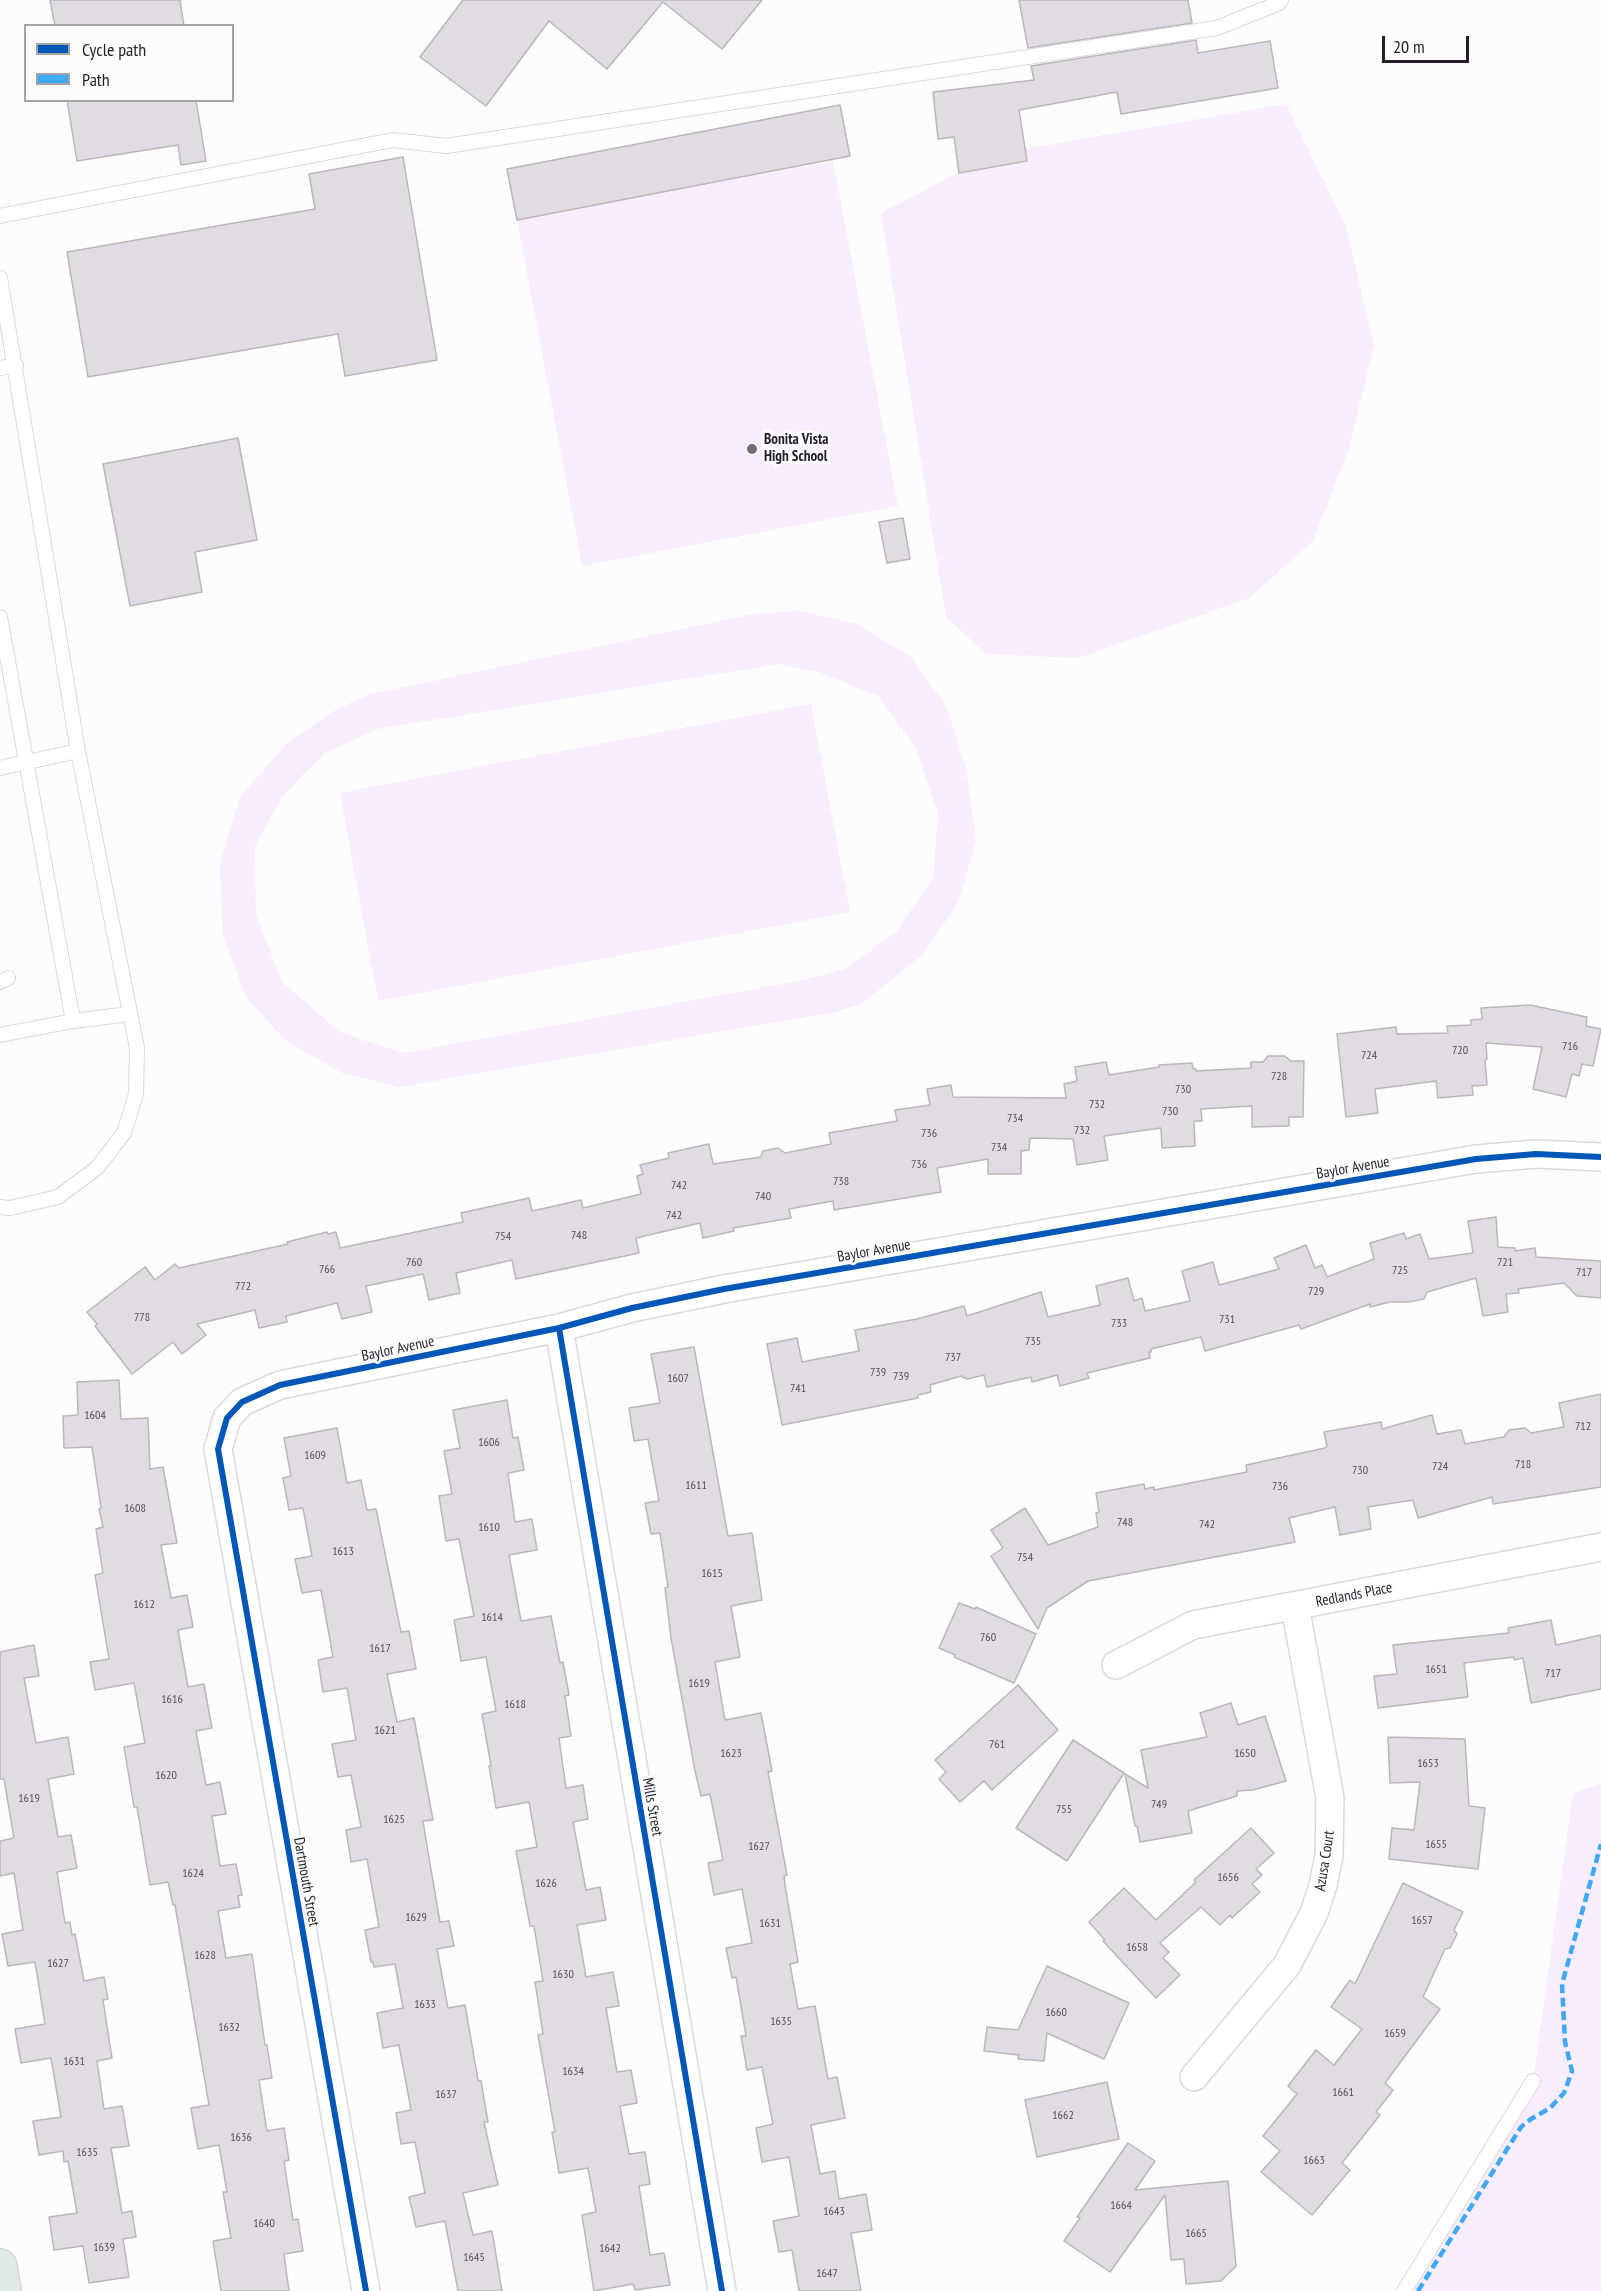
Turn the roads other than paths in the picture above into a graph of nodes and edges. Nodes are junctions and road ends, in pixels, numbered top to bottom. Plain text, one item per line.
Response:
1 (1281, 0) edge
2 (0, 216) edge
3 (0, 278) edge
4 (16, 364) junction
5 (0, 368) edge
6 (0, 617) edge
7 (78, 751) junction
8 (26, 762) junction
9 (0, 768) edge
10 (130, 1014) junction
11 (74, 1021) junction
12 (0, 1035) edge
13 (1601, 1157) edge
14 (0, 1207) edge
15 (559, 1328) junction
16 (222, 1478) joint
17 (1601, 1547) edge
18 (1295, 1606) junction
19 (1116, 1665) dead end
20 (1194, 2077) dead end
21 (1533, 2081) dead end
22 (0, 2266) edge
23 (4, 2291) edge
24 (366, 2291) edge
25 (722, 2291) edge
26 (1404, 2291) edge

1 - 2 lane
3 - 4 lane
4 - 5 lane
4 - 7 lane
6 - 8 lane
7 - 8 lane
7 - 10 lane
8 - 9 lane
8 - 11 lane
10 - 11 lane
10 - 14 lane
11 - 12 lane
13 - 15 street, Baylor Avenue
15 - 16 street, Baylor Avenue
15 - 25 street, Mills Street
16 - 24 street, Dartmouth Street
17 - 18 street, Redlands Place
18 - 19 street, Redlands Place
18 - 20 street, Azusa Court
21 - 26 lane
22 - 23 main road

